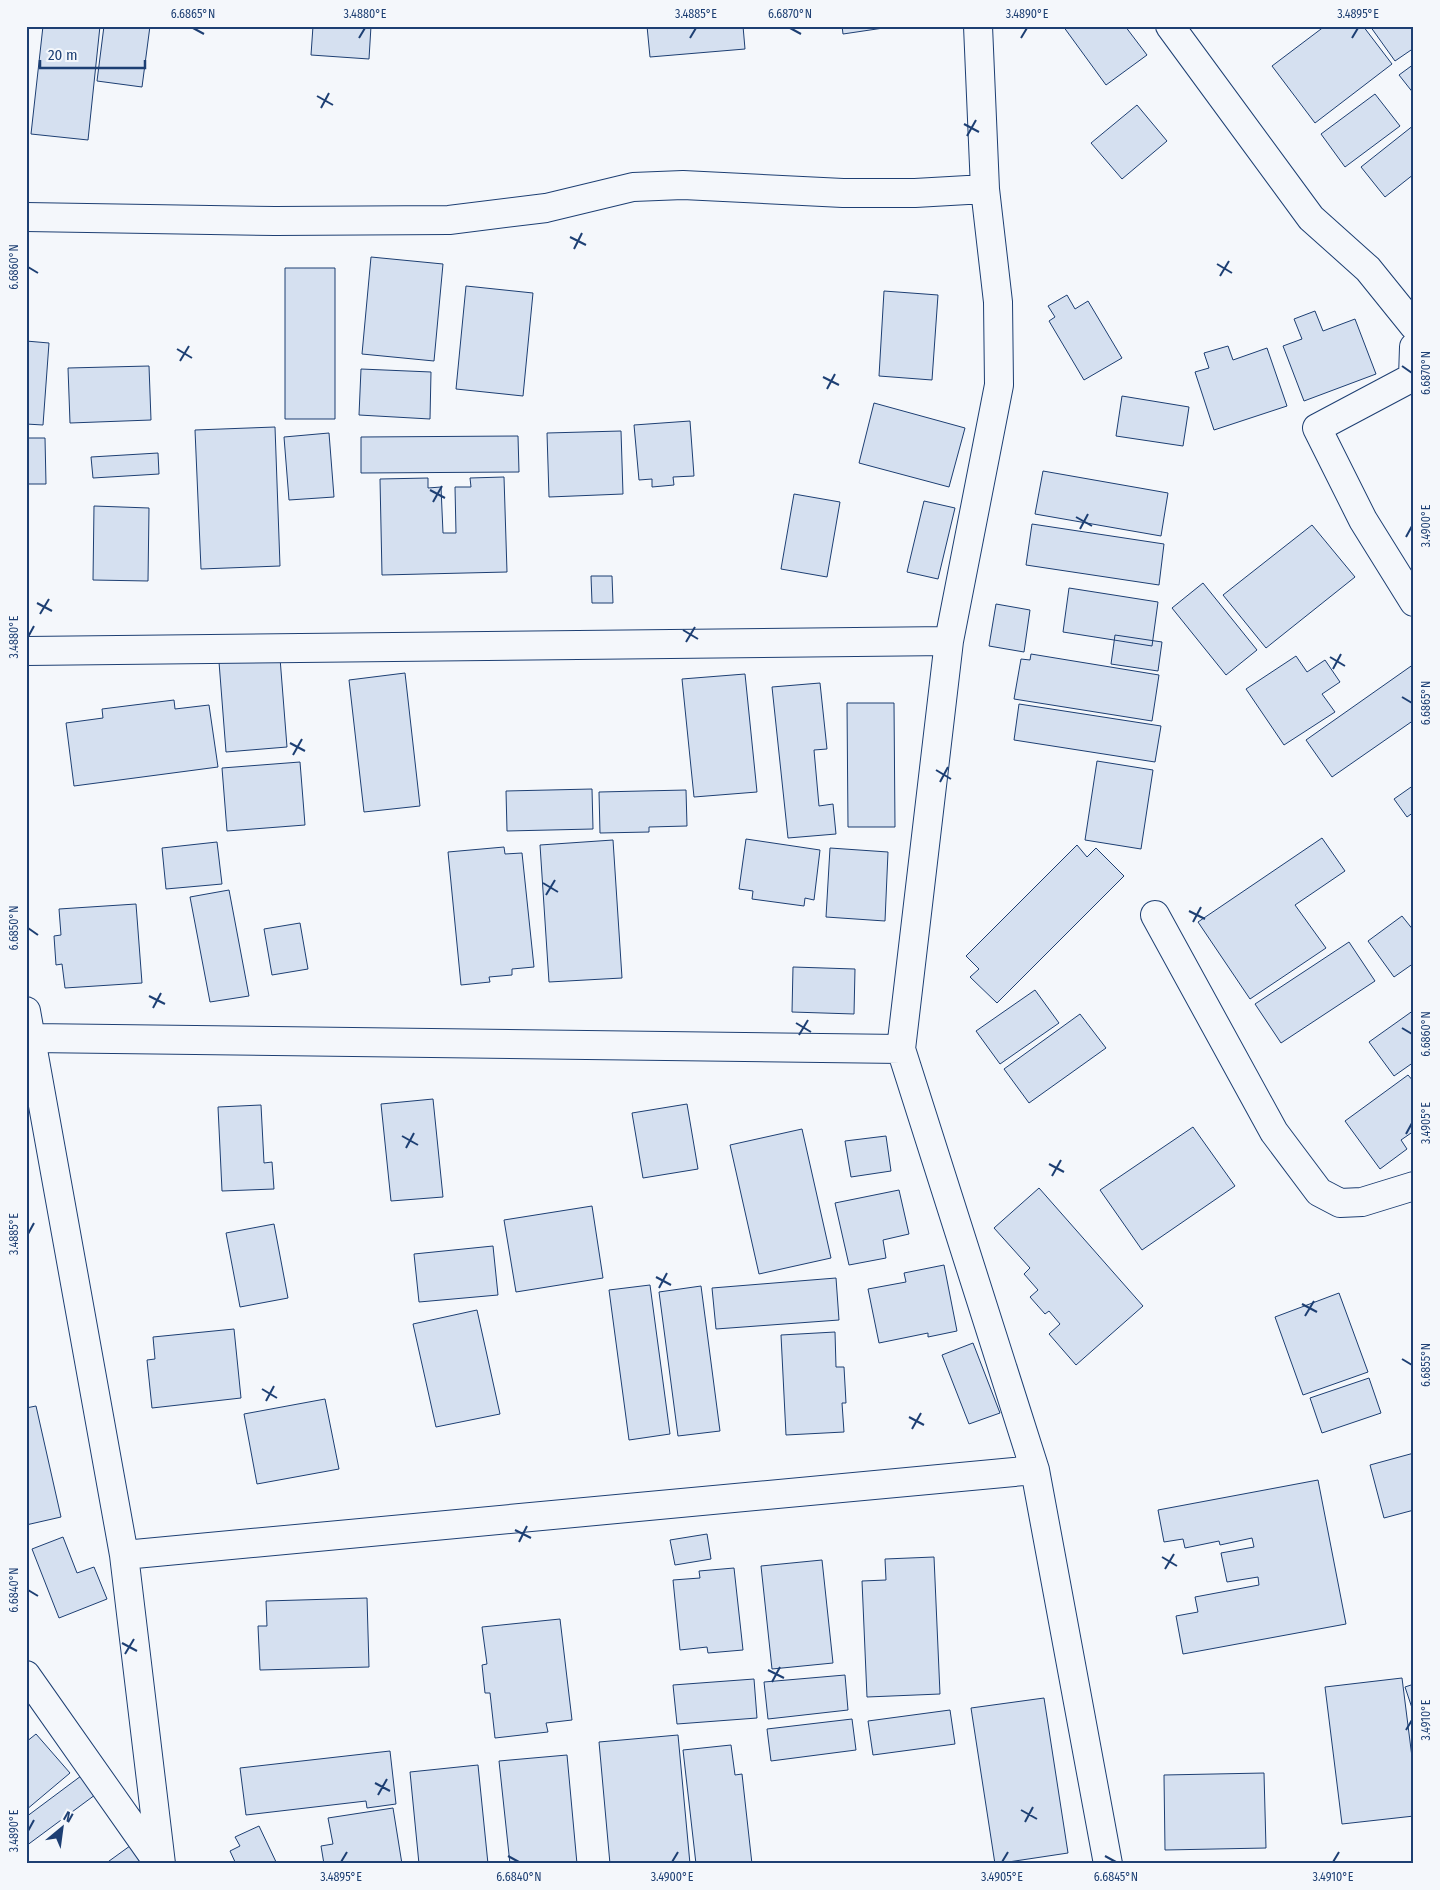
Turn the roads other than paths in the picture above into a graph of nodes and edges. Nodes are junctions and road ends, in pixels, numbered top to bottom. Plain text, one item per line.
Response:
1 (978, 26) edge
2 (1170, 26) edge
3 (985, 189) junction
4 (26, 217) edge
5 (1414, 326) edge
6 (1414, 347) edge
7 (1414, 602) edge
8 (949, 641) junction
9 (26, 651) edge
10 (1155, 915) dead end
11 (26, 1011) edge
12 (32, 1038) junction
13 (901, 1049) junction
14 (1414, 1186) edge
15 (1035, 1470) junction
16 (124, 1555) junction
17 (26, 1675) edge
18 (160, 1864) edge
19 (1108, 1864) edge

1 - 3 street
2 - 5 street
3 - 4 street
3 - 8 street
6 - 7 street
8 - 9 street
8 - 13 street
10 - 14 street
11 - 12 street
12 - 13 street
12 - 16 street
13 - 15 street
15 - 16 street
15 - 19 street
16 - 18 street
17 - 18 street

